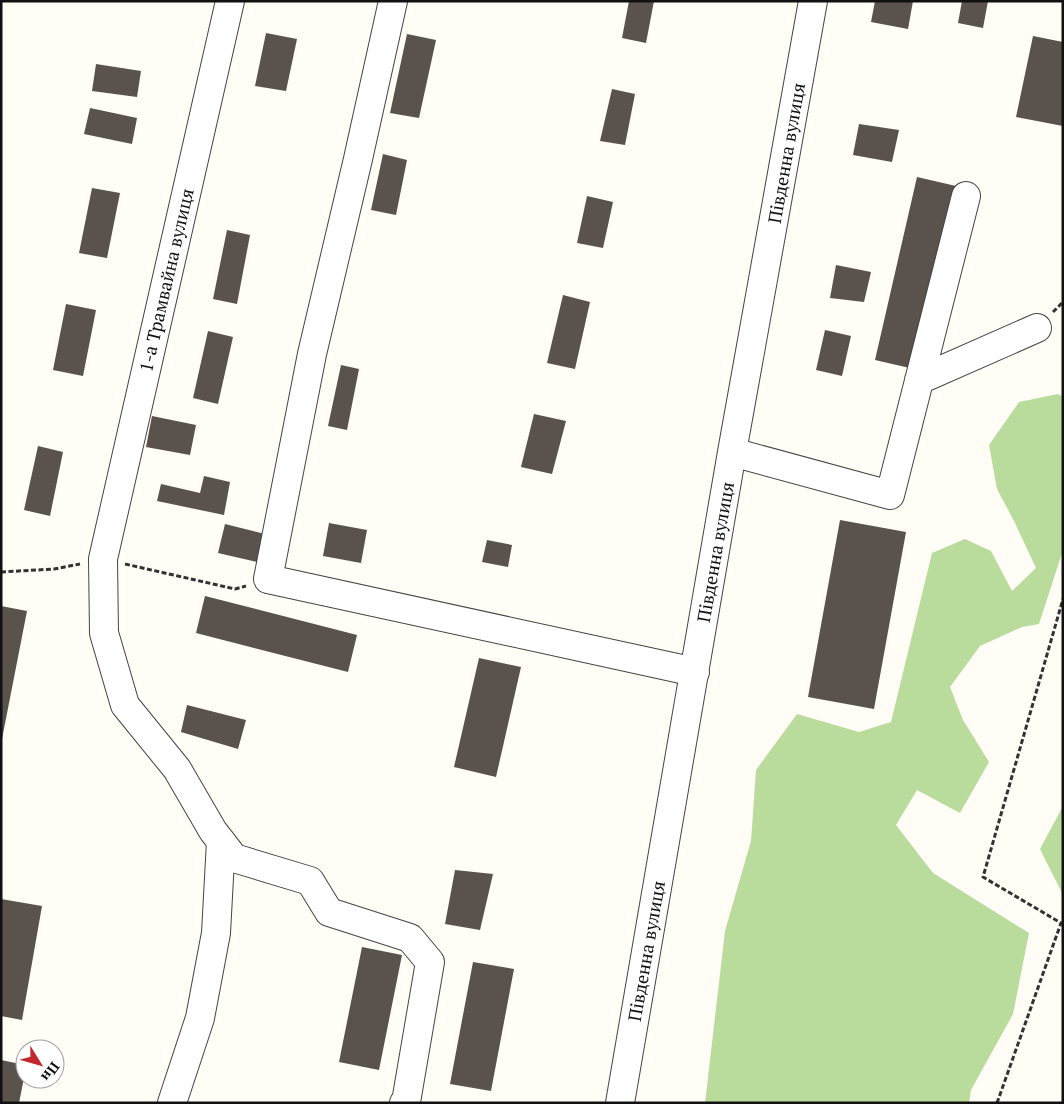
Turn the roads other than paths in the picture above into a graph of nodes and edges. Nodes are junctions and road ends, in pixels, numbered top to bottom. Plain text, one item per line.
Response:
1 (230, 1) edge
2 (393, 1) edge
3 (813, 1) edge
4 (966, 196) dead end
5 (1037, 328) dead end
6 (919, 380) junction
7 (732, 452) junction
8 (695, 672) junction
9 (221, 841) junction
10 (172, 1103) edge
11 (404, 1103) edge
12 (620, 1103) edge

1 - 9 street, 1-а Трамвайна вулиця
2 - 8 street
3 - 7 street, Південна вулиця
4 - 6 street
5 - 6 street
6 - 7 street
7 - 8 street, Південна вулиця
8 - 12 street, Південна вулиця
9 - 10 street
9 - 11 street, 1-а Трамвайна вулиця

